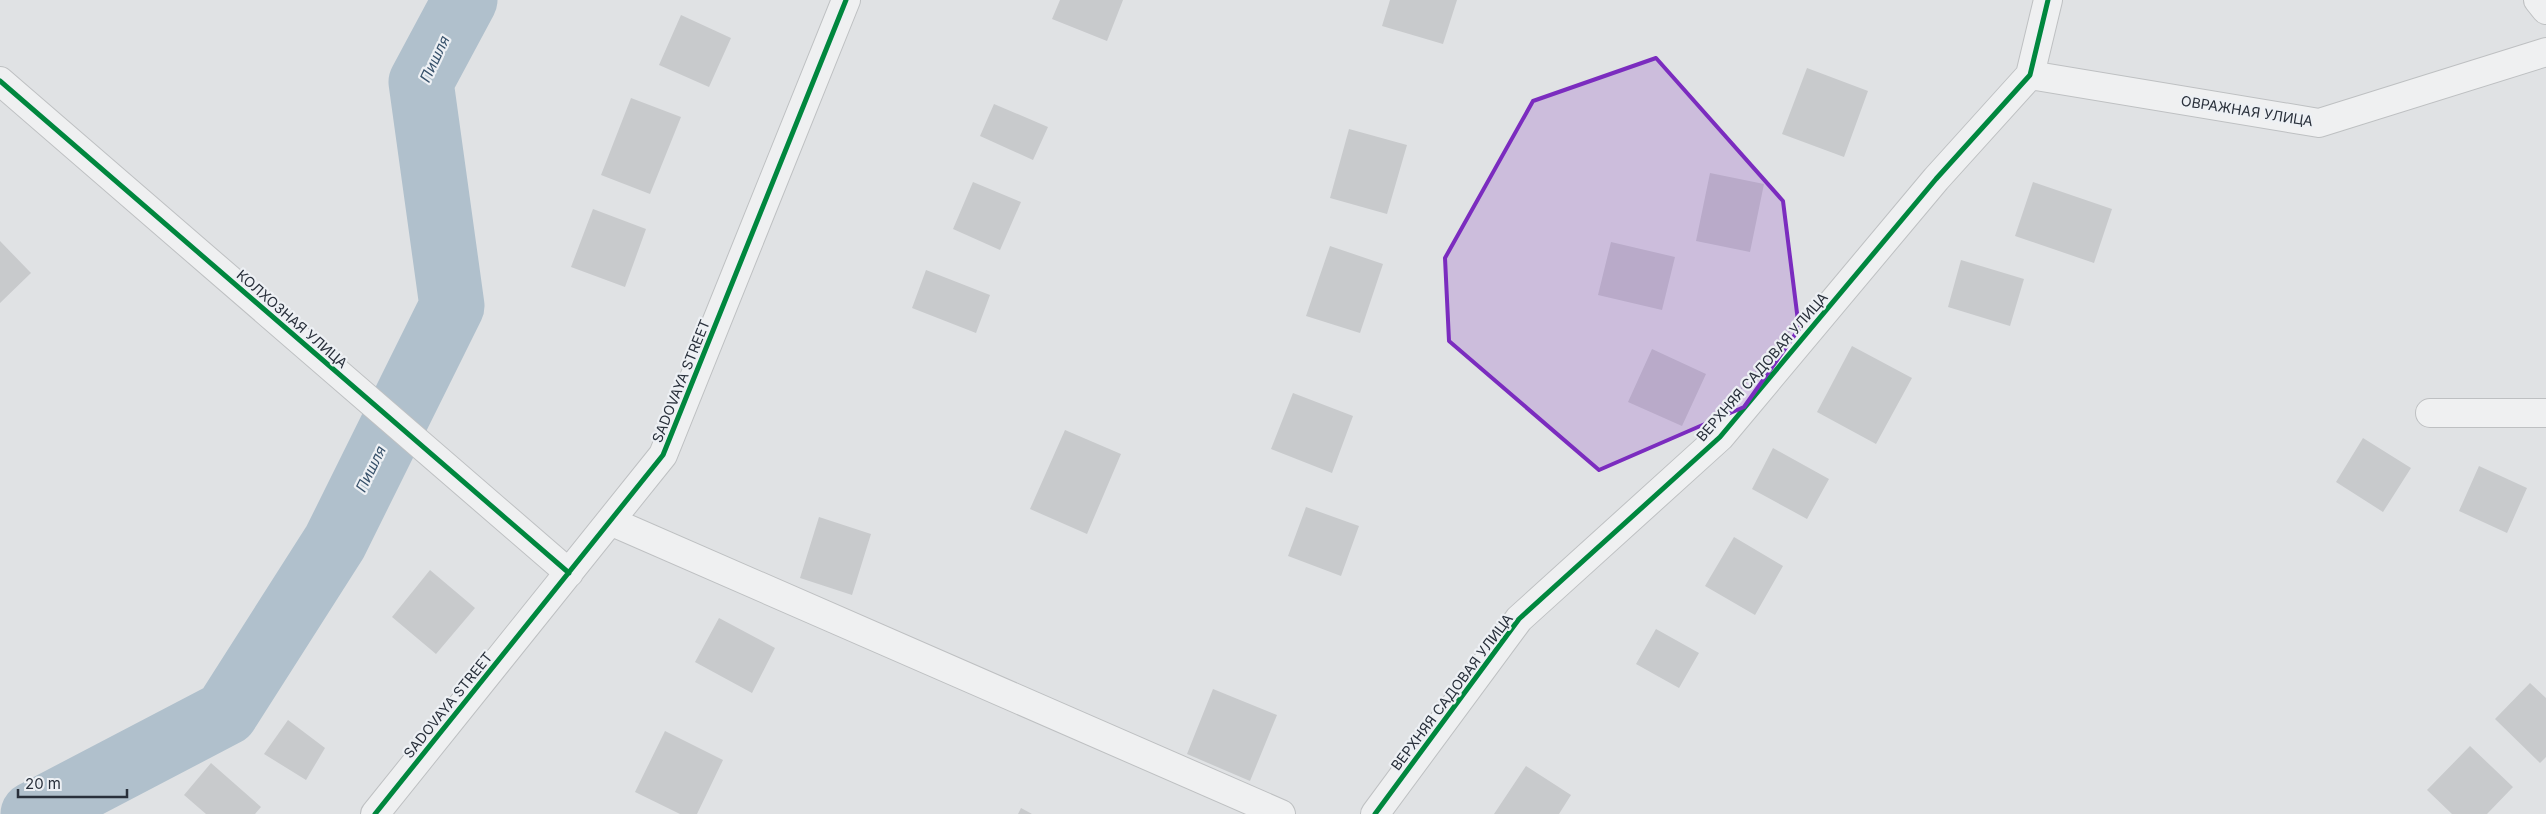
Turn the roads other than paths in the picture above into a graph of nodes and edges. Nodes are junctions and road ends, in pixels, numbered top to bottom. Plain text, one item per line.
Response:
1 (846, 0) edge
2 (2048, 0) edge
3 (2538, 0) edge
4 (2546, 10) edge
5 (2546, 52) edge
6 (2030, 75) junction
7 (0, 82) edge
8 (2546, 412) edge
9 (2430, 413) dead end
10 (610, 521) junction
11 (569, 573) junction
12 (375, 814) edge
13 (1281, 814) edge
14 (1375, 814) edge

1 - 10 street, SADOVAYA STREET
2 - 6 street, ВЕРХНЯЯ САДОВАЯ УЛИЦА
3 - 4 street
5 - 6 street, ОВРАЖНАЯ УЛИЦА
6 - 14 street, ВЕРХНЯЯ САДОВАЯ УЛИЦА
7 - 11 street, КОЛХОЗНАЯ УЛИЦА
8 - 9 street
10 - 11 street, SADOVAYA STREET
10 - 13 street
11 - 12 street, SADOVAYA STREET

